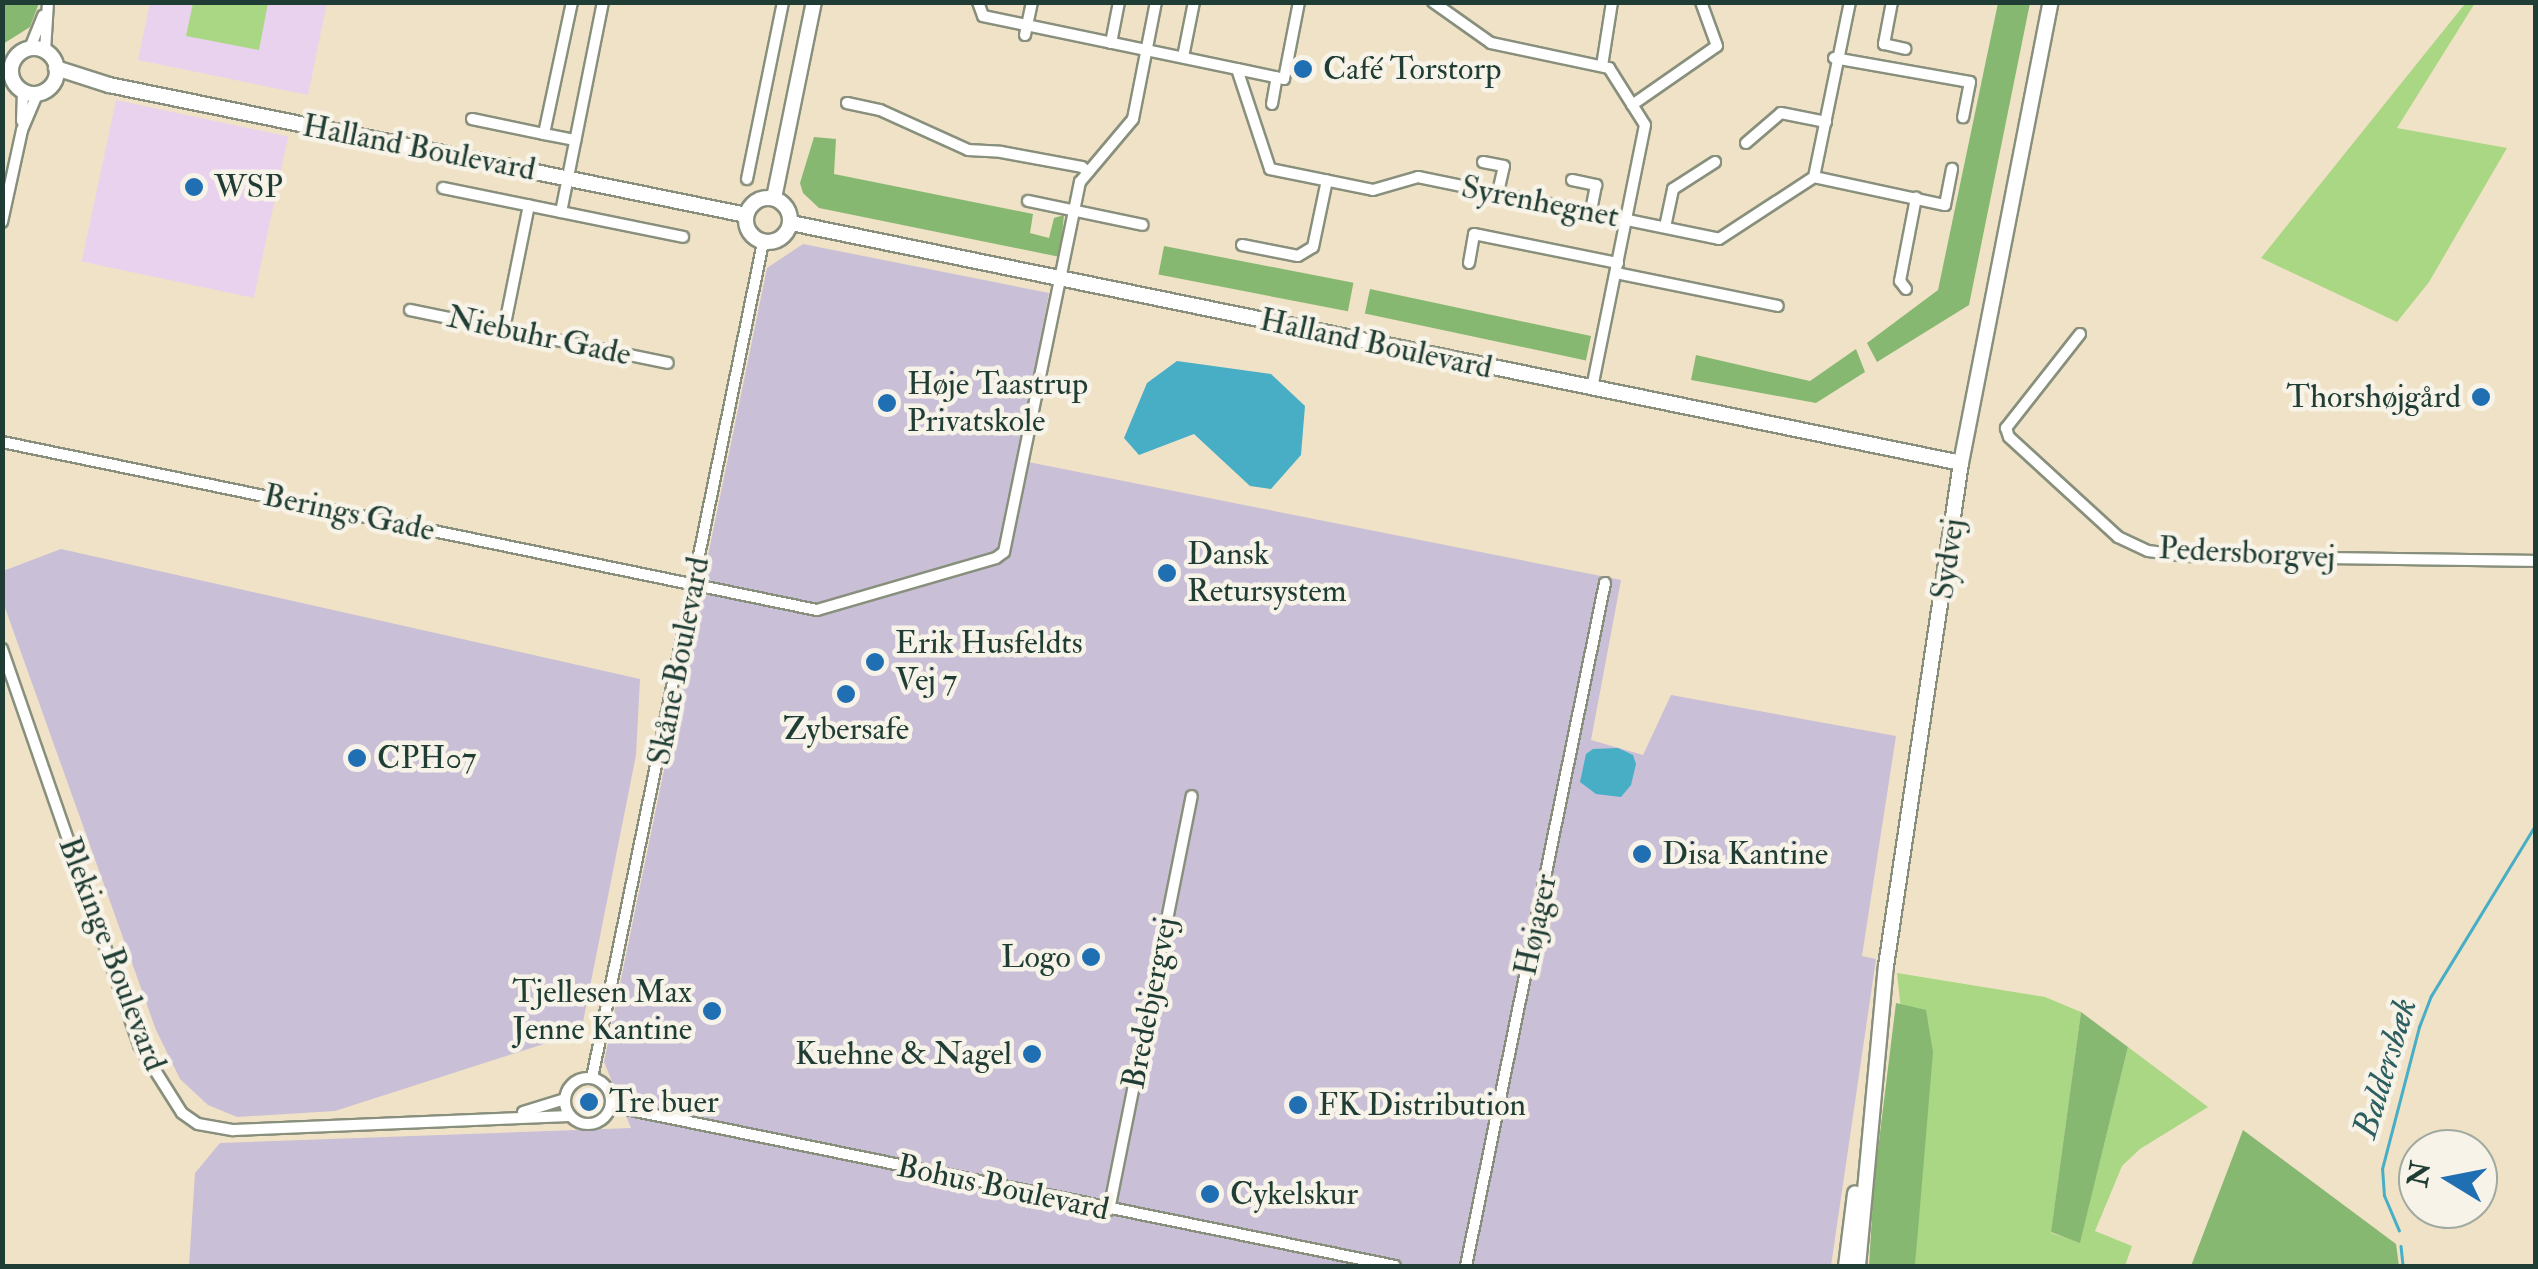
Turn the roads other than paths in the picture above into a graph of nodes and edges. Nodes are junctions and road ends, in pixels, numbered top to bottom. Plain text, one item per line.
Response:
1 (572, 2) edge
2 (602, 2) edge
3 (783, 2) edge
4 (814, 2) edge
5 (978, 2) edge
6 (1032, 2) edge
7 (1119, 2) edge
8 (1156, 2) edge
9 (1194, 2) edge
10 (1299, 2) edge
11 (1434, 2) edge
12 (1612, 2) edge
13 (1701, 2) edge
14 (1850, 2) edge
15 (1892, 2) edge
16 (2051, 2) edge
17 (47, 4) edge
18 (1026, 30) junction
19 (1111, 42) junction
20 (1905, 49) dead end
21 (37, 50) junction
22 (1147, 50) junction
23 (1183, 57) junction
24 (1836, 58) junction
25 (8, 64) edge
26 (1602, 66) junction
27 (1237, 69) junction
28 (56, 74) junction
29 (1277, 77) junction
30 (30, 93) junction
31 (847, 103) dead end
32 (1272, 104) dead end
33 (1632, 105) junction
34 (1963, 117) dead end
35 (472, 119) dead end
36 (1826, 122) junction
37 (544, 134) junction
38 (575, 140) junction
39 (1746, 143) dead end
40 (1483, 162) dead end
41 (1715, 162) dead end
42 (1952, 169) dead end
43 (1088, 172) junction
44 (1814, 177) junction
45 (568, 179) junction
46 (747, 179) dead end
47 (1327, 180) junction
48 (1572, 180) dead end
49 (443, 188) dead end
50 (1498, 193) junction
51 (774, 198) junction
52 (1916, 198) junction
53 (1028, 201) dead end
54 (529, 206) junction
55 (1074, 211) junction
56 (561, 212) junction
57 (1591, 212) junction
58 (746, 215) junction
59 (1626, 219) junction
60 (2, 222) edge
61 (791, 223) junction
62 (1143, 225) dead end
63 (1666, 227) junction
64 (683, 237) dead end
65 (764, 242) junction
66 (1242, 245) dead end
67 (1468, 263) dead end
68 (1617, 268) junction
69 (1061, 280) junction
70 (1906, 289) dead end
71 (1778, 306) dead end
72 (410, 310) dead end
73 (504, 329) junction
74 (2080, 334) dead end
75 (668, 363) dead end
76 (1592, 389) junction
77 (2, 442) edge
78 (1961, 463) junction
79 (2536, 561) edge
80 (1606, 583) dead end
81 (695, 584) junction
82 (2, 649) edge
83 (1192, 796) dead end
84 (592, 1078) junction
85 (565, 1099) junction
86 (611, 1106) junction
87 (516, 1115) junction
88 (570, 1116) junction
89 (1868, 1120) junction
90 (1109, 1210) junction
91 (1395, 1266) edge
92 (1466, 1266) edge
93 (1846, 1266) edge
94 (1858, 1266) edge

1 - 37 street
2 - 38 street
3 - 46 street
4 - 51 street
5 - 18 street
6 - 18 street
7 - 19 street
8 - 22 street
9 - 23 street
10 - 29 street
11 - 26 street
12 - 26 street
13 - 33 street
14 - 24 street
15 - 20 street
16 - 78 street, Sydvej
17 - 21 street
18 - 19 street
19 - 22 street
21 - 25 street
21 - 28 street
22 - 23 street
22 - 43 street
23 - 27 street
24 - 34 street
24 - 36 street
25 - 30 street
26 - 33 street
27 - 29 street
27 - 47 street, Syrenhegnet
28 - 30 street
28 - 45 street, Halland Boulevard
29 - 32 street
30 - 60 street
31 - 43 street
33 - 59 street
35 - 37 street
36 - 39 street
36 - 44 street
37 - 38 street
38 - 45 street
40 - 50 street
41 - 63 street
42 - 52 street
43 - 55 street
44 - 52 street
44 - 63 street, Syrenhegnet
45 - 56 street
45 - 58 street, Halland Boulevard
47 - 50 street, Syrenhegnet
47 - 66 street
48 - 57 street
49 - 54 street
50 - 57 street, Syrenhegnet
51 - 58 street
51 - 61 street
52 - 70 street
53 - 55 street
54 - 56 street
54 - 73 street
55 - 62 street
55 - 69 street
56 - 64 street
57 - 59 street, Syrenhegnet
58 - 65 street
59 - 63 street, Syrenhegnet
59 - 68 street
61 - 65 street
61 - 69 street, Halland Boulevard
65 - 81 street, Skåne Boulevard
67 - 68 street
68 - 71 street
68 - 76 street
69 - 76 street, Halland Boulevard
69 - 81 street, Berings Gade
72 - 73 street, Niebuhr Gade
73 - 75 street, Niebuhr Gade
74 - 79 street, Pedersborgvej
76 - 78 street, Halland Boulevard
77 - 81 street, Berings Gade
78 - 89 street, Sydvej
80 - 92 street, Højager
81 - 84 street, Skåne Boulevard
82 - 87 street, Blekinge Boulevard
83 - 90 street, Bredebjergvej
84 - 85 street
84 - 86 street
85 - 87 street
85 - 88 street
86 - 88 street
86 - 90 street, Bohus Boulevard
87 - 88 street
89 - 93 street, Sydvej
89 - 94 street, Sydvej
90 - 91 street, Bohus Boulevard

